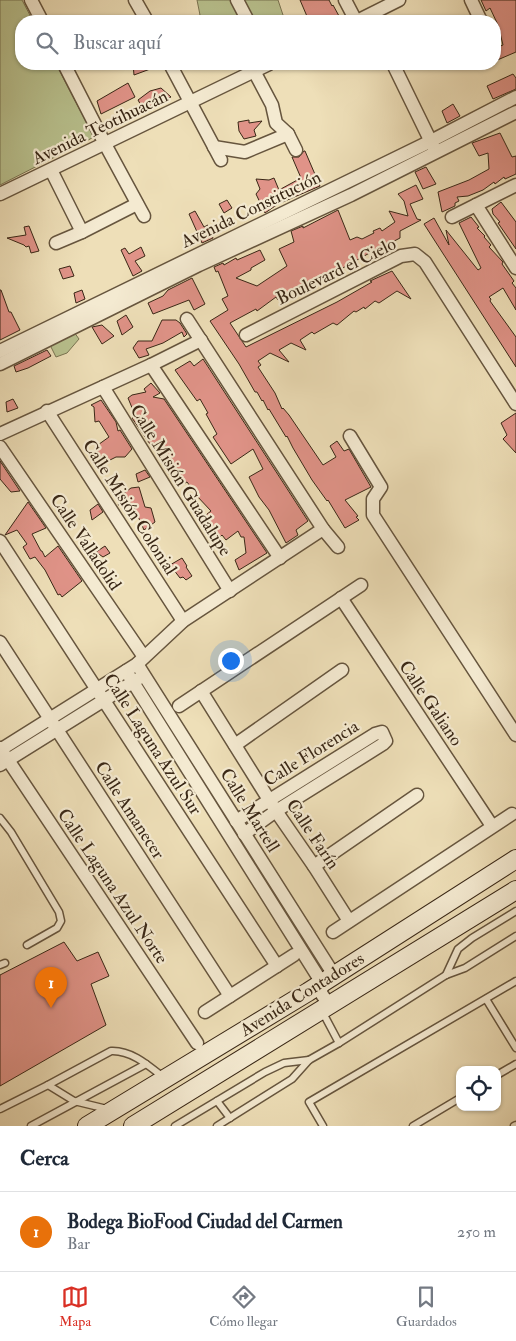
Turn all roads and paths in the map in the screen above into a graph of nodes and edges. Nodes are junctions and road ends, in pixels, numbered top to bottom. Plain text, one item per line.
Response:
1 (31, 0) edge
2 (136, 0) edge
3 (237, 0) edge
4 (345, 0) edge
5 (399, 0) edge
6 (471, 0) edge
7 (39, 15) edge
8 (144, 15) edge
9 (245, 15) edge
10 (354, 15) edge
11 (376, 15) edge
12 (478, 15) edge
13 (67, 70) edge
14 (173, 70) edge
15 (396, 70) edge
16 (254, 71) joint
17 (516, 97) edge
18 (190, 102) junction
19 (516, 112) edge
20 (288, 134) junction
21 (105, 144) junction
22 (214, 147) junction
23 (434, 147) junction
24 (296, 150) dead end
25 (220, 160) dead end
26 (51, 170) junction
27 (516, 186) edge
28 (0, 194) edge
29 (137, 204) junction
30 (476, 205) junction
31 (144, 216) dead end
32 (452, 217) dead end
33 (82, 232) junction
34 (56, 243) dead end
35 (197, 261) junction
36 (516, 268) edge
37 (187, 319) dead end
38 (246, 335) dead end
39 (201, 340) junction
40 (0, 351) edge
41 (0, 364) edge
42 (151, 365) junction
43 (103, 387) junction
44 (516, 404) edge
45 (47, 411) junction
46 (0, 434) edge
47 (350, 436) dead end
48 (0, 447) edge
49 (323, 529) junction
50 (0, 541) edge
51 (338, 547) dead end
52 (280, 558) junction
53 (361, 584) dead end
54 (230, 591) junction
55 (341, 598) junction
56 (183, 621) junction
57 (0, 642) edge
58 (135, 669) junction
59 (342, 670) dead end
60 (97, 690) junction
61 (201, 691) junction
62 (104, 701) junction
63 (179, 706) dead end
64 (50, 719) junction
65 (57, 730) junction
66 (516, 736) edge
67 (235, 745) junction
68 (2, 754) edge
69 (326, 765) junction
70 (334, 775) junction
71 (218, 793) junction
72 (417, 795) dead end
73 (207, 800) junction
74 (269, 800) junction
75 (276, 811) junction
76 (512, 814) dead end
77 (0, 818) edge
78 (236, 822) junction
79 (492, 826) junction
80 (244, 834) junction
81 (256, 852) junction
82 (516, 859) edge
83 (245, 860) junction
84 (314, 866) junction
85 (516, 890) edge
86 (516, 911) edge
87 (349, 921) junction
88 (333, 932) dead end
89 (516, 936) edge
90 (27, 945) dead end
91 (294, 955) dead end
92 (277, 966) junction
93 (446, 975) junction
94 (328, 979) junction
95 (516, 981) edge
96 (230, 996) junction
97 (486, 999) junction
98 (325, 1008) junction
99 (205, 1012) dead end
100 (197, 1042) dead end
101 (339, 1043) junction
102 (516, 1048) edge
103 (309, 1060) junction
104 (146, 1064) junction
105 (516, 1064) edge
106 (501, 1073) edge
107 (165, 1078) junction
108 (48, 1085) junction
109 (217, 1100) junction
110 (456, 1100) edge
111 (74, 1101) junction
112 (0, 1109) edge
113 (112, 1110) junction
114 (230, 1118) junction
115 (30, 1126) edge
116 (87, 1126) edge
117 (133, 1126) edge
118 (175, 1126) edge
119 (217, 1126) edge
120 (323, 1126) edge
121 (413, 1126) edge

1 - 7 street
2 - 8 street
3 - 9 street
4 - 10 street
5 - 11 street
6 - 12 street
13 - 21 street
14 - 18 street
15 - 23 street
16 - 18 street, Avenida Teotihuacán
16 - 20 street
17 - 23 street, Avenida Constitución
18 - 21 street, Avenida Teotihuacán
18 - 22 street
19 - 23 street, Avenida Constitución
20 - 22 street
20 - 24 street
21 - 26 street, Avenida Teotihuacán
21 - 29 street
22 - 25 street
23 - 35 street, Avenida Constitución
26 - 28 street, Avenida Teotihuacán
26 - 33 street
27 - 30 street
29 - 31 street
29 - 33 street
30 - 32 street
30 - 36 street
33 - 34 street
35 - 40 street, Avenida Constitución
35 - 41 street, Avenida Constitución
37 - 39 street
38 - 44 street, Boulevard el Cielo
39 - 42 street
39 - 49 street
42 - 43 street
42 - 52 street
43 - 45 street
43 - 54 street, Calle Misión Guadalupe
45 - 46 street
45 - 56 street, Calle Misión Colonial
47 - 66 street
48 - 58 street, Calle Valladolid
49 - 51 street
49 - 52 street
50 - 60 street, Calle Laguna Azul Sur
52 - 54 street
53 - 55 street
54 - 56 street
55 - 61 street
55 - 79 street, Calle Galiano
56 - 58 street
57 - 64 street, Calle Amanecer
58 - 60 street
58 - 62 street
58 - 71 street, Calle Martell
58 - 73 street, Calle Martell
59 - 67 street
60 - 62 street, Calle Laguna Azul Sur
60 - 64 street
61 - 63 street
61 - 67 street, Calle Farín
62 - 65 street
62 - 92 street, Calle Laguna Azul Sur
64 - 65 street, Calle Amanecer
64 - 68 street
65 - 68 street
65 - 96 street, Calle Amanecer
67 - 74 street, Calle Farín
68 - 100 street, Calle Laguna Azul Norte
69 - 70 street
69 - 70 street, Calle Florencia
69 - 74 street, Calle Florencia
70 - 75 street, Calle Florencia
71 - 73 street
71 - 78 street, Calle Martell
72 - 84 street
73 - 83 street, Calle Martell
74 - 75 street, Calle Farín
74 - 78 street, Calle Florencia
75 - 80 street, Calle Florencia
75 - 84 street, Calle Farín
76 - 79 street
77 - 90 lane
78 - 80 street, Calle Martell
79 - 87 street
80 - 81 street, Calle Martell
81 - 83 street
81 - 94 street, Calle Martell
82 - 94 main road, Avenida Contadores
83 - 94 street, Calle Martell
84 - 87 street, Calle Farín
85 - 98 main road, Avenida Contadores
86 - 93 lane
87 - 88 street
89 - 93 lane
91 - 92 street
92 - 96 street
93 - 101 lane
94 - 98 street
94 - 107 main road, Avenida Contadores
95 - 97 lane
96 - 99 street
97 - 102 lane
97 - 120 lane
98 - 101 lane
98 - 117 main road, Avenida Contadores
101 - 103 lane
103 - 109 lane
103 - 114 lane
104 - 107 lane
104 - 108 lane
104 - 111 lane
105 - 106 lane
107 - 113 main road, Avenida Contadores
108 - 111 lane
108 - 112 lane
109 - 114 lane
109 - 118 lane
110 - 121 lane
111 - 113 lane
111 - 115 lane
113 - 116 main road, Avenida Contadores
114 - 119 lane

